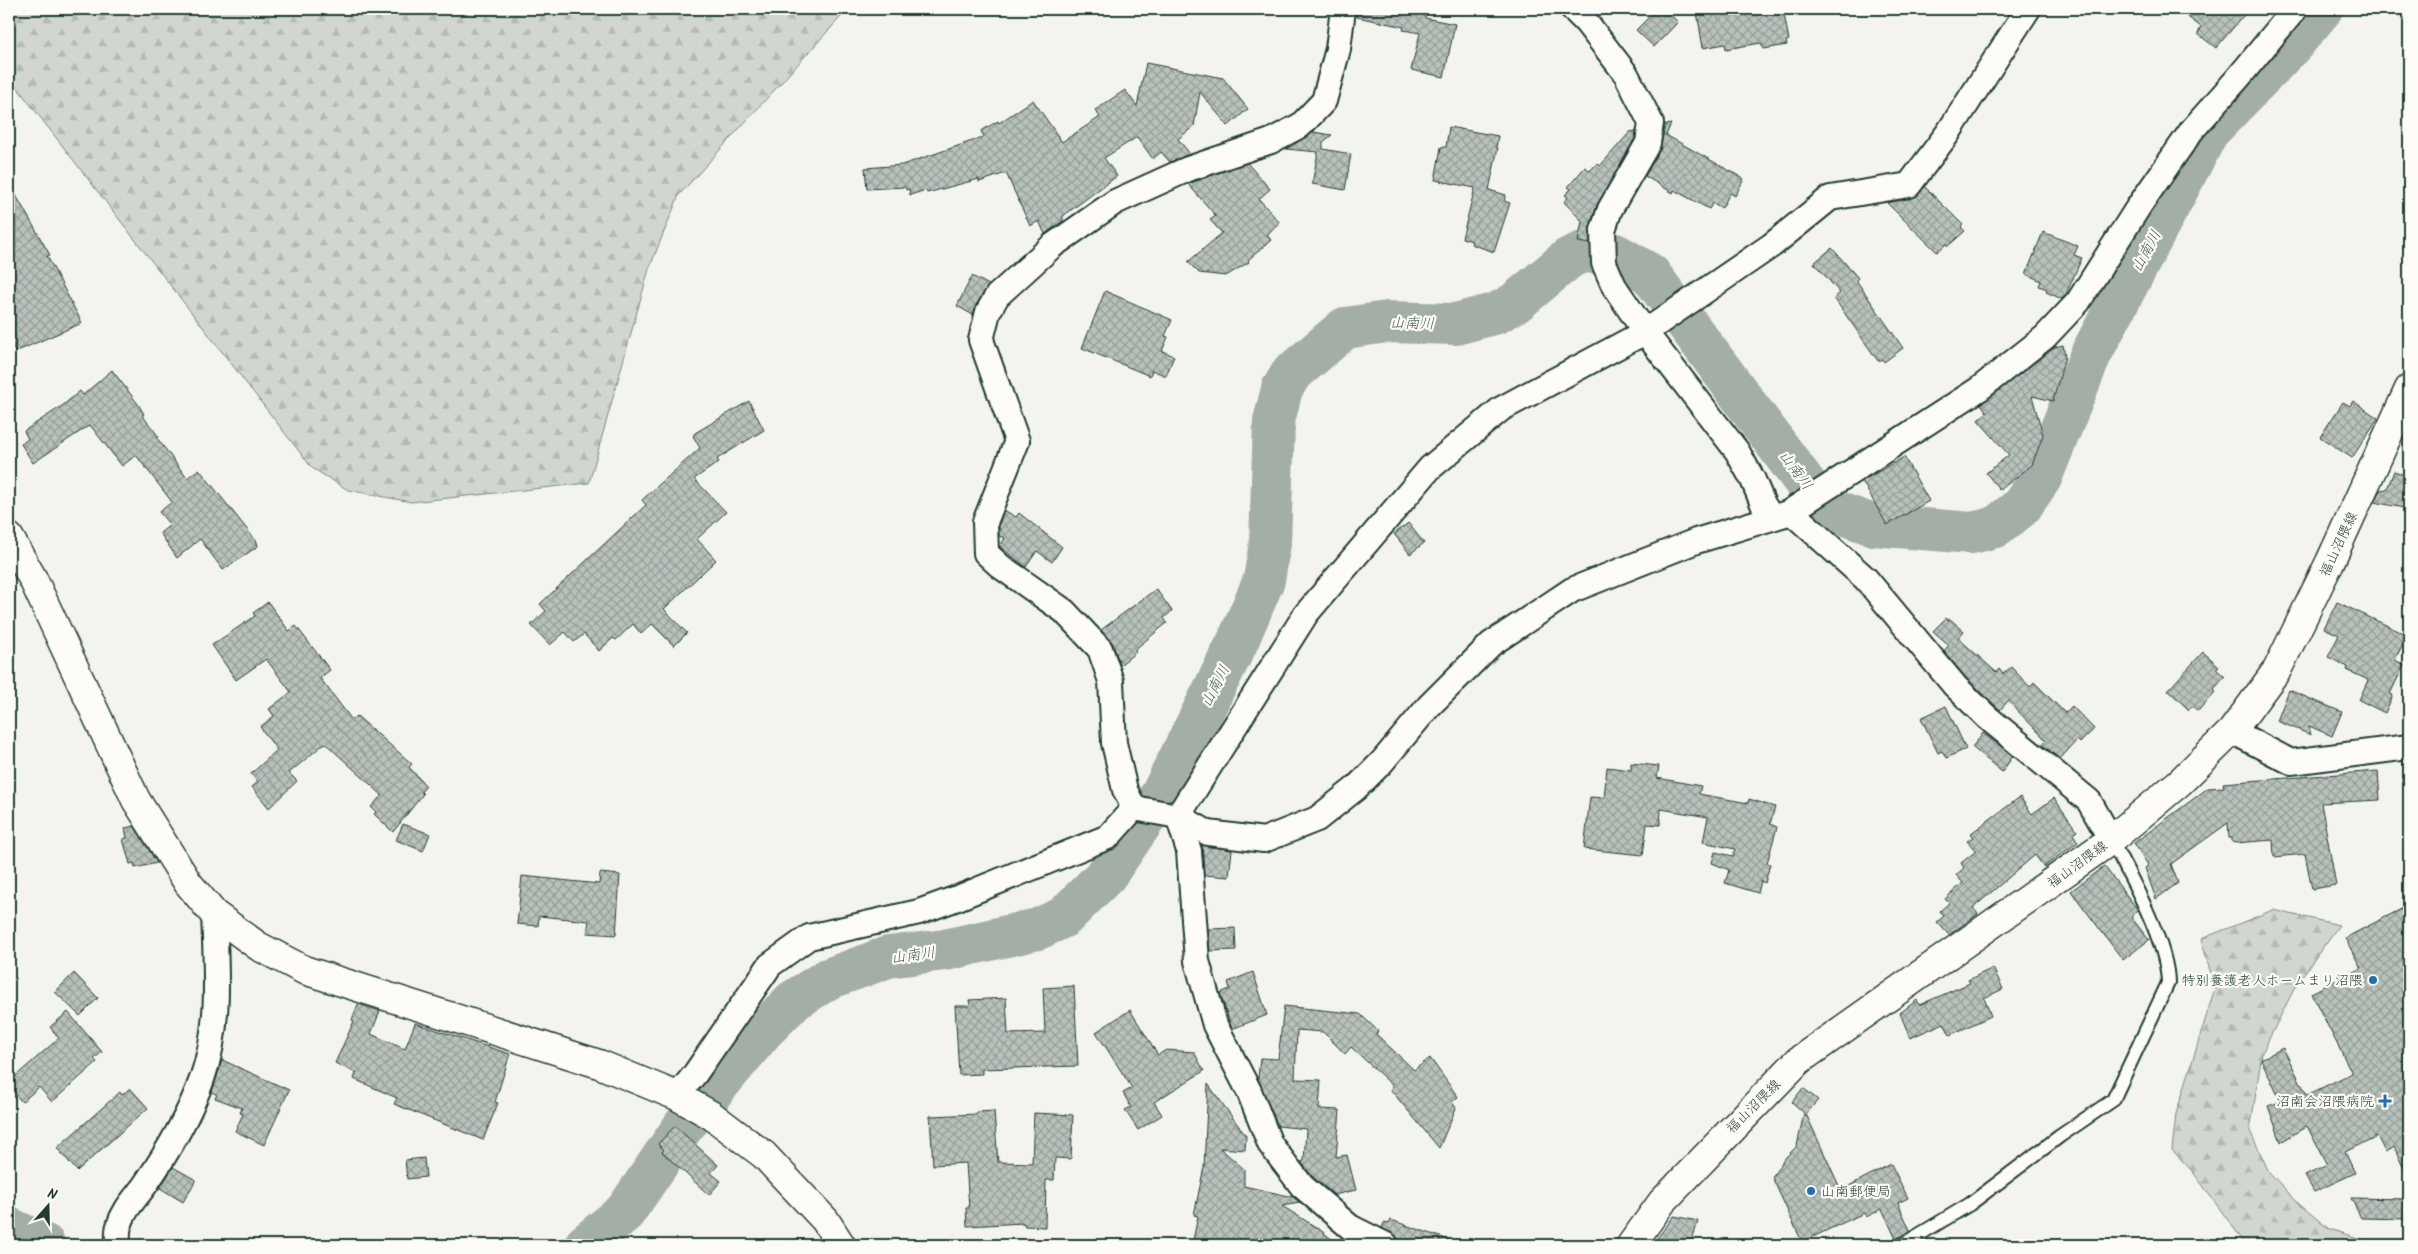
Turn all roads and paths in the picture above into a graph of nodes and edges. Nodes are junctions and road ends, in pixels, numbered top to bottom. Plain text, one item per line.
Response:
1 (1343, 9) edge
2 (1573, 9) edge
3 (2028, 9) edge
4 (2295, 9) edge
5 (1644, 332) junction
6 (2409, 389) edge
7 (1795, 509) junction
8 (1772, 518) junction
9 (9, 537) edge
10 (2232, 731) junction
11 (2409, 747) edge
12 (1134, 808) junction
13 (1178, 816) junction
14 (2111, 840) junction
15 (214, 914) junction
16 (677, 1096) junction
17 (118, 1245) edge
18 (841, 1245) edge
19 (1386, 1245) edge
20 (1631, 1245) edge
21 (1902, 1245) edge

1 - 12 street
2 - 5 street
3 - 5 street
4 - 7 street
5 - 8 street
5 - 13 street
6 - 10 main road, 福山沼隈線
7 - 8 street
7 - 14 street
8 - 13 street
9 - 15 main road
10 - 11 street
10 - 14 main road, 福山沼隈線
12 - 13 street
12 - 16 street
13 - 19 street
14 - 20 main road, 福山沼隈線
14 - 21 lane
15 - 16 main road
15 - 17 street
16 - 18 main road

